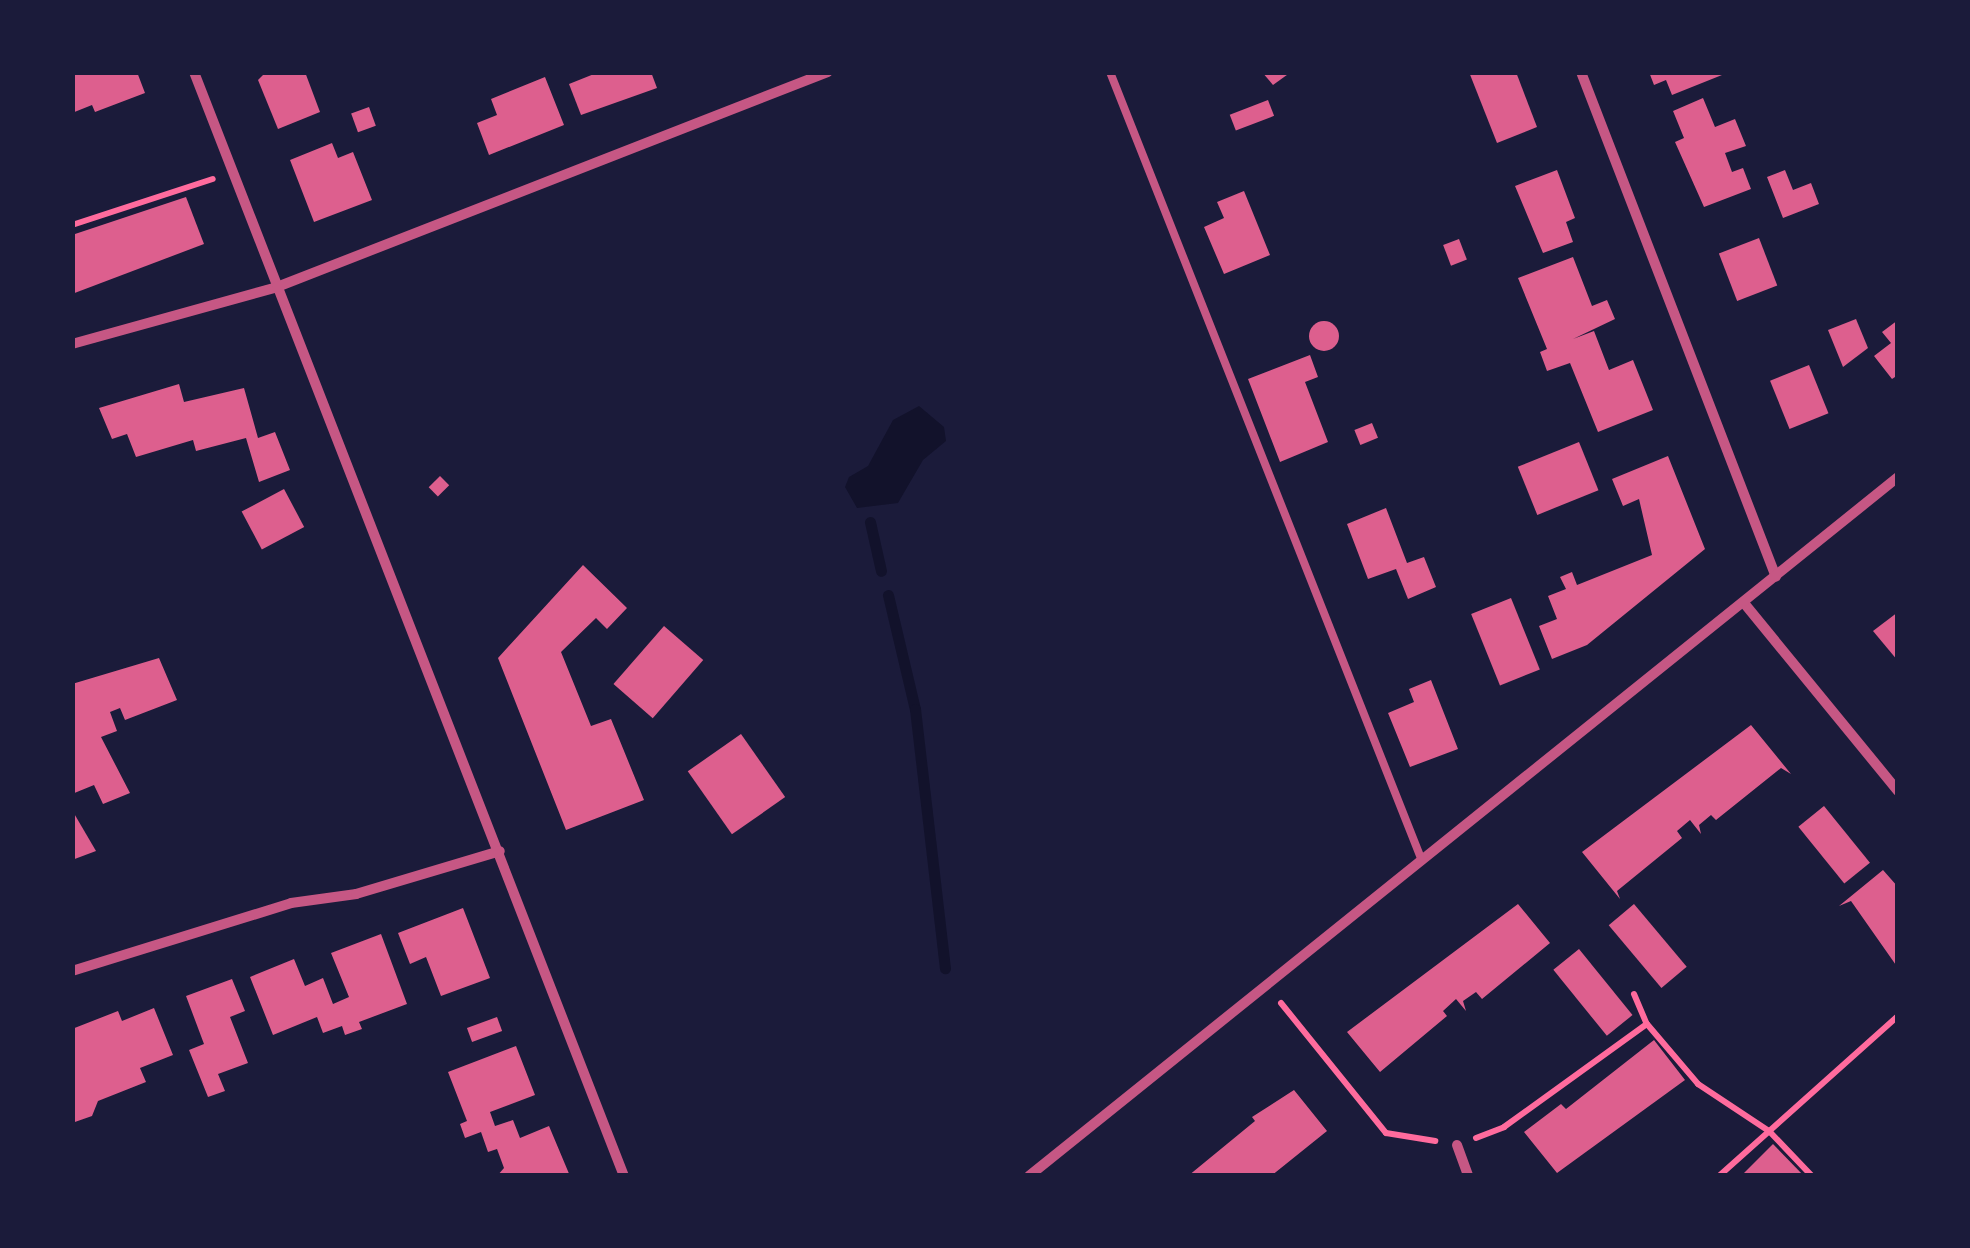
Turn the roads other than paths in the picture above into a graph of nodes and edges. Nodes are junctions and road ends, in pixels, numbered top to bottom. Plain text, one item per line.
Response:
1 (194, 72) edge
2 (828, 72) edge
3 (1110, 72) edge
4 (1581, 72) edge
5 (278, 287) junction
6 (72, 344) edge
7 (1898, 477) edge
8 (1776, 576) junction
9 (1744, 603) junction
10 (1898, 791) edge
11 (500, 851) junction
12 (1422, 860) junction
13 (72, 971) edge
14 (1457, 1145) road end
15 (624, 1176) edge
16 (1028, 1176) edge
17 (1468, 1176) edge

1 - 5 street
2 - 5 street
3 - 12 lane
4 - 8 street
5 - 6 street
5 - 11 street
7 - 8 street
8 - 9 street
9 - 10 street
9 - 12 street
11 - 13 street
11 - 15 street
12 - 16 street
14 - 17 street

